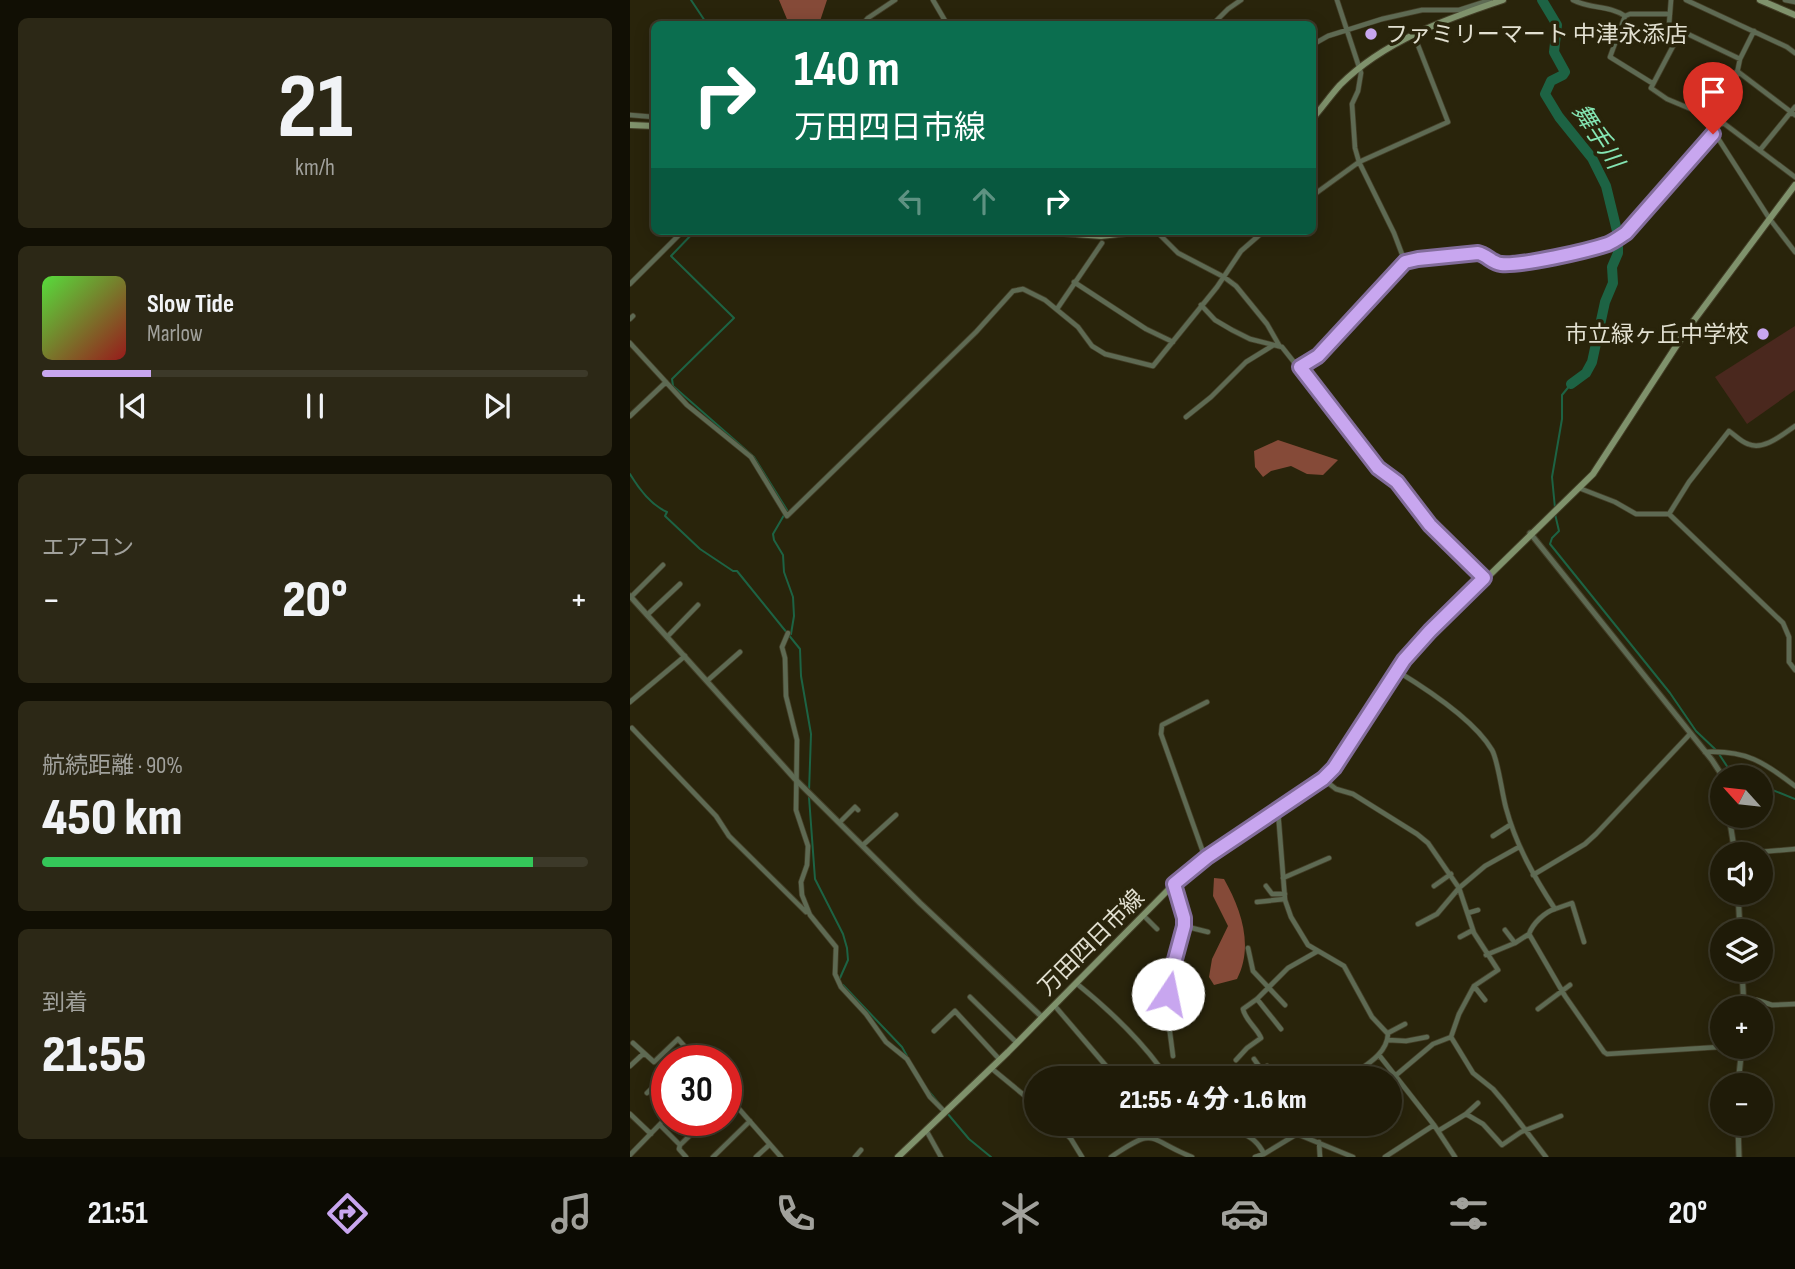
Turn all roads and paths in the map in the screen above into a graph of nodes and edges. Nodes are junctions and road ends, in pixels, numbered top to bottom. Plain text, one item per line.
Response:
1 (895, 0) edge
2 (933, 0) edge
3 (1241, 0) edge
4 (1337, 0) edge
5 (1490, 0) edge
6 (1503, 0) edge
7 (1573, 0) edge
8 (1671, 0) edge
9 (1686, 0) edge
10 (1760, 0) edge
11 (1786, 0) edge
12 (1795, 2) edge
13 (1776, 3) edge
14 (1670, 14) junction
15 (1795, 15) edge
16 (1625, 16) junction
17 (866, 21) edge
18 (945, 21) edge
19 (1216, 21) edge
20 (1347, 29) junction
21 (1681, 31) junction
22 (1754, 31) junction
23 (1414, 35) junction
24 (1316, 42) edge
25 (1795, 53) edge
26 (1740, 59) junction
27 (1360, 68) junction
28 (1737, 71) junction
29 (1652, 83) junction
30 (1794, 111) edge
31 (1316, 114) edge
32 (630, 115) edge
33 (651, 117) edge
34 (1722, 122) junction
35 (630, 125) edge
36 (651, 126) edge
37 (1714, 132) junction
38 (1760, 150) junction
39 (1359, 162) junction
40 (1795, 177) edge
41 (1795, 185) edge
42 (1316, 193) edge
43 (1769, 218) junction
44 (679, 235) edge
45 (1088, 235) edge
46 (1109, 235) edge
47 (1160, 235) edge
48 (1259, 235) edge
49 (1102, 243) dead end
50 (1795, 252) edge
51 (1405, 262) junction
52 (1224, 276) junction
53 (1074, 282) junction
54 (630, 284) edge
55 (1202, 305) junction
56 (1057, 309) junction
57 (1173, 342) junction
58 (1273, 345) junction
59 (1279, 345) junction
60 (631, 348) edge
61 (1300, 367) junction
62 (666, 382) junction
63 (630, 416) edge
64 (1186, 417) dead end
65 (1795, 426) edge
66 (1579, 488) junction
67 (1669, 514) junction
68 (1530, 533) junction
69 (663, 565) dead end
70 (1484, 578) junction
71 (680, 584) dead end
72 (630, 596) edge
73 (698, 605) dead end
74 (647, 615) junction
75 (788, 633) dead end
76 (667, 637) junction
77 (740, 652) dead end
78 (685, 656) junction
79 (1795, 670) edge
80 (1397, 671) junction
81 (708, 681) junction
82 (630, 702) edge
83 (1207, 702) dead end
84 (631, 727) edge
85 (1690, 734) junction
86 (1705, 752) junction
87 (1714, 765) edge
88 (795, 779) junction
89 (1323, 779) junction
90 (1795, 786) edge
91 (858, 810) dead end
92 (1278, 811) junction
93 (896, 815) dead end
94 (840, 822) junction
95 (1510, 825) junction
96 (1493, 836) dead end
97 (863, 845) junction
98 (1518, 847) junction
99 (1795, 849) edge
100 (1773, 851) edge
101 (1207, 857) junction
102 (1329, 858) dead end
103 (1451, 874) junction
104 (1533, 875) junction
105 (1283, 878) junction
106 (1174, 884) junction
107 (1266, 886) dead end
108 (1434, 886) dead end
109 (1459, 888) junction
110 (1285, 896) junction
111 (1258, 902) dead end
112 (1555, 909) junction
113 (1478, 910) dead end
114 (1468, 913) junction
115 (810, 915) junction
116 (1143, 915) junction
117 (1418, 924) dead end
118 (1184, 926) junction
119 (1157, 929) dead end
120 (1473, 930) junction
121 (1505, 930) dead end
122 (1208, 932) dead end
123 (1529, 934) junction
124 (1460, 937) dead end
125 (1584, 942) dead end
126 (1515, 943) junction
127 (1248, 948) dead end
128 (1318, 951) junction
129 (1486, 955) junction
130 (1075, 982) junction
131 (1570, 985) dead end
132 (1475, 986) junction
133 (1268, 987) junction
134 (1562, 990) junction
135 (970, 997) dead end
136 (1152, 999) dead end
137 (1257, 999) junction
138 (1485, 1000) dead end
139 (1795, 1004) edge
140 (1054, 1005) junction
141 (1285, 1005) dead end
142 (1773, 1005) edge
143 (1538, 1009) dead end
144 (1167, 1010) junction
145 (1042, 1017) junction
146 (1405, 1024) dead end
147 (1281, 1030) dead end
148 (934, 1031) dead end
149 (1388, 1033) junction
150 (1427, 1037) dead end
151 (1451, 1037) junction
152 (1388, 1040) junction
153 (633, 1043) dead end
154 (1017, 1043) junction
155 (671, 1045) edge
156 (683, 1045) edge
157 (1710, 1048) edge
158 (644, 1053) junction
159 (1379, 1055) junction
160 (1173, 1056) dead end
161 (651, 1059) edge
162 (1254, 1059) dead end
163 (1000, 1060) junction
164 (1236, 1060) dead end
165 (630, 1066) edge
166 (1106, 1066) edge
167 (1159, 1066) edge
168 (1259, 1066) edge
169 (1364, 1066) edge
170 (1387, 1066) edge
171 (991, 1068) junction
172 (1402, 1070) edge
173 (1402, 1085) edge
174 (651, 1090) edge
175 (648, 1093) dead end
176 (1024, 1095) edge
177 (1478, 1103) dead end
178 (945, 1112) junction
179 (742, 1113) edge
180 (630, 1114) edge
181 (1466, 1114) junction
182 (1561, 1116) dead end
183 (750, 1121) junction
184 (1434, 1125) junction
185 (926, 1130) junction
186 (1526, 1130) junction
187 (1438, 1131) junction
188 (651, 1134) joint
189 (671, 1136) edge
190 (689, 1136) edge
191 (1068, 1136) edge
192 (1247, 1136) edge
193 (1294, 1136) edge
194 (1306, 1136) edge
195 (1738, 1136) edge
196 (1155, 1138) joint
197 (1319, 1142) junction
198 (680, 1145) junction
199 (769, 1145) junction
200 (861, 1150) dead end
201 (1264, 1154) junction
202 (630, 1155) edge
203 (1081, 1156) edge
204 (686, 1157) edge
205 (713, 1157) edge
206 (756, 1157) edge
207 (781, 1157) edge
208 (855, 1157) edge
209 (898, 1157) edge
210 (941, 1157) edge
211 (1111, 1157) edge
212 (1192, 1157) edge
213 (1255, 1157) edge
214 (1320, 1157) edge
215 (1353, 1157) edge
216 (1385, 1157) edge
217 (1455, 1157) edge
218 (1546, 1157) edge
219 (1739, 1157) edge

1 - 17 street
2 - 18 street
3 - 19 street
4 - 20 street
5 - 20 street
6 - 23 main road
7 - 16 street
8 - 14 street
9 - 22 street
10 - 13 main road
11 - 12 street
13 - 15 main road
14 - 16 street
14 - 21 street
16 - 29 street
20 - 24 street
20 - 27 street
21 - 26 street
21 - 29 street
22 - 25 street
22 - 26 street
23 - 27 main road
23 - 39 street
26 - 28 street
27 - 31 main road
27 - 39 street
28 - 30 street
28 - 34 street
29 - 34 street
30 - 38 street
32 - 33 street
34 - 37 street
34 - 38 street
35 - 36 main road
37 - 43 street
37 - 51 street
38 - 40 street
39 - 42 street
39 - 51 street
41 - 43 main road, 万田四日市線
43 - 50 street
43 - 66 main road, 万田四日市線
44 - 54 street
45 - 46 main road
47 - 52 street
48 - 52 street
49 - 53 street
51 - 61 street
52 - 55 street
52 - 59 street
53 - 56 street
53 - 57 street
55 - 57 street
55 - 58 street
56 - 57 street
56 - 62 street
58 - 59 street
58 - 64 street
59 - 61 street
60 - 62 street
61 - 70 street
62 - 63 street
65 - 67 street
66 - 67 street
66 - 68 main road, 万田四日市線
67 - 79 street
68 - 70 main road, 万田四日市線
68 - 85 street
69 - 72 street
70 - 80 main road, 万田四日市線
71 - 74 street
72 - 74 street
73 - 76 street
74 - 76 street
75 - 88 street
76 - 78 street
77 - 81 street
78 - 81 street
78 - 82 street
80 - 89 main road, 万田四日市線
80 - 95 street
81 - 88 street
83 - 101 street
84 - 115 street
85 - 86 street
85 - 104 street
86 - 87 street
86 - 90 street
88 - 94 street
88 - 115 street
89 - 92 main road, 万田四日市線
89 - 103 street
91 - 94 street
92 - 101 main road, 万田四日市線
92 - 105 street
93 - 97 street
94 - 97 street
95 - 96 street
95 - 98 street
97 - 145 street
98 - 104 street
98 - 109 street
99 - 100 street
101 - 106 main road, 万田四日市線
102 - 105 street
103 - 108 street
103 - 109 street
104 - 112 street
105 - 110 street
106 - 116 main road, 万田四日市線
106 - 118 street
107 - 110 street
109 - 114 street
109 - 117 street
110 - 111 street
110 - 128 street
112 - 123 street
112 - 125 street
113 - 114 street
114 - 120 street
115 - 178 street
116 - 119 street
116 - 130 main road, 万田四日市線
118 - 122 street
118 - 144 street
120 - 124 street
120 - 129 street
121 - 126 street
123 - 126 street
123 - 134 street
126 - 129 street
127 - 133 street
128 - 133 street
128 - 149 street
129 - 132 street
130 - 140 main road, 万田四日市線
130 - 167 street
131 - 134 street
132 - 138 street
132 - 151 street
133 - 137 street
133 - 141 street
134 - 143 street
134 - 157 street
135 - 154 street
136 - 144 street
137 - 147 street
137 - 164 street
139 - 142 street
140 - 145 main road, 万田四日市線
140 - 166 street
144 - 160 street
145 - 154 main road, 万田四日市線
146 - 149 street
148 - 163 street
149 - 152 street
150 - 152 street
151 - 172 street
151 - 186 street
152 - 159 street
153 - 158 street
154 - 163 main road, 万田四日市線
155 - 156 street
158 - 161 street
158 - 165 street
159 - 169 street
159 - 170 street
162 - 168 street
163 - 171 main road, 万田四日市線
171 - 176 street
171 - 178 main road, 万田四日市線
173 - 184 street
174 - 175 street
177 - 181 street
178 - 185 main road, 万田四日市線
179 - 183 street
180 - 188 street
181 - 186 street
181 - 187 street
182 - 186 street
183 - 199 street
183 - 205 street
184 - 187 street
184 - 216 street
185 - 209 main road, 万田四日市線
185 - 210 street
186 - 218 street
187 - 217 street
188 - 202 street
189 - 198 street
190 - 198 street
191 - 203 street
192 - 201 street
193 - 201 street
194 - 197 street
195 - 219 street
196 - 211 street
196 - 212 street
197 - 214 street
197 - 215 street
198 - 204 street
199 - 206 street
199 - 207 street
200 - 208 street
201 - 213 street

